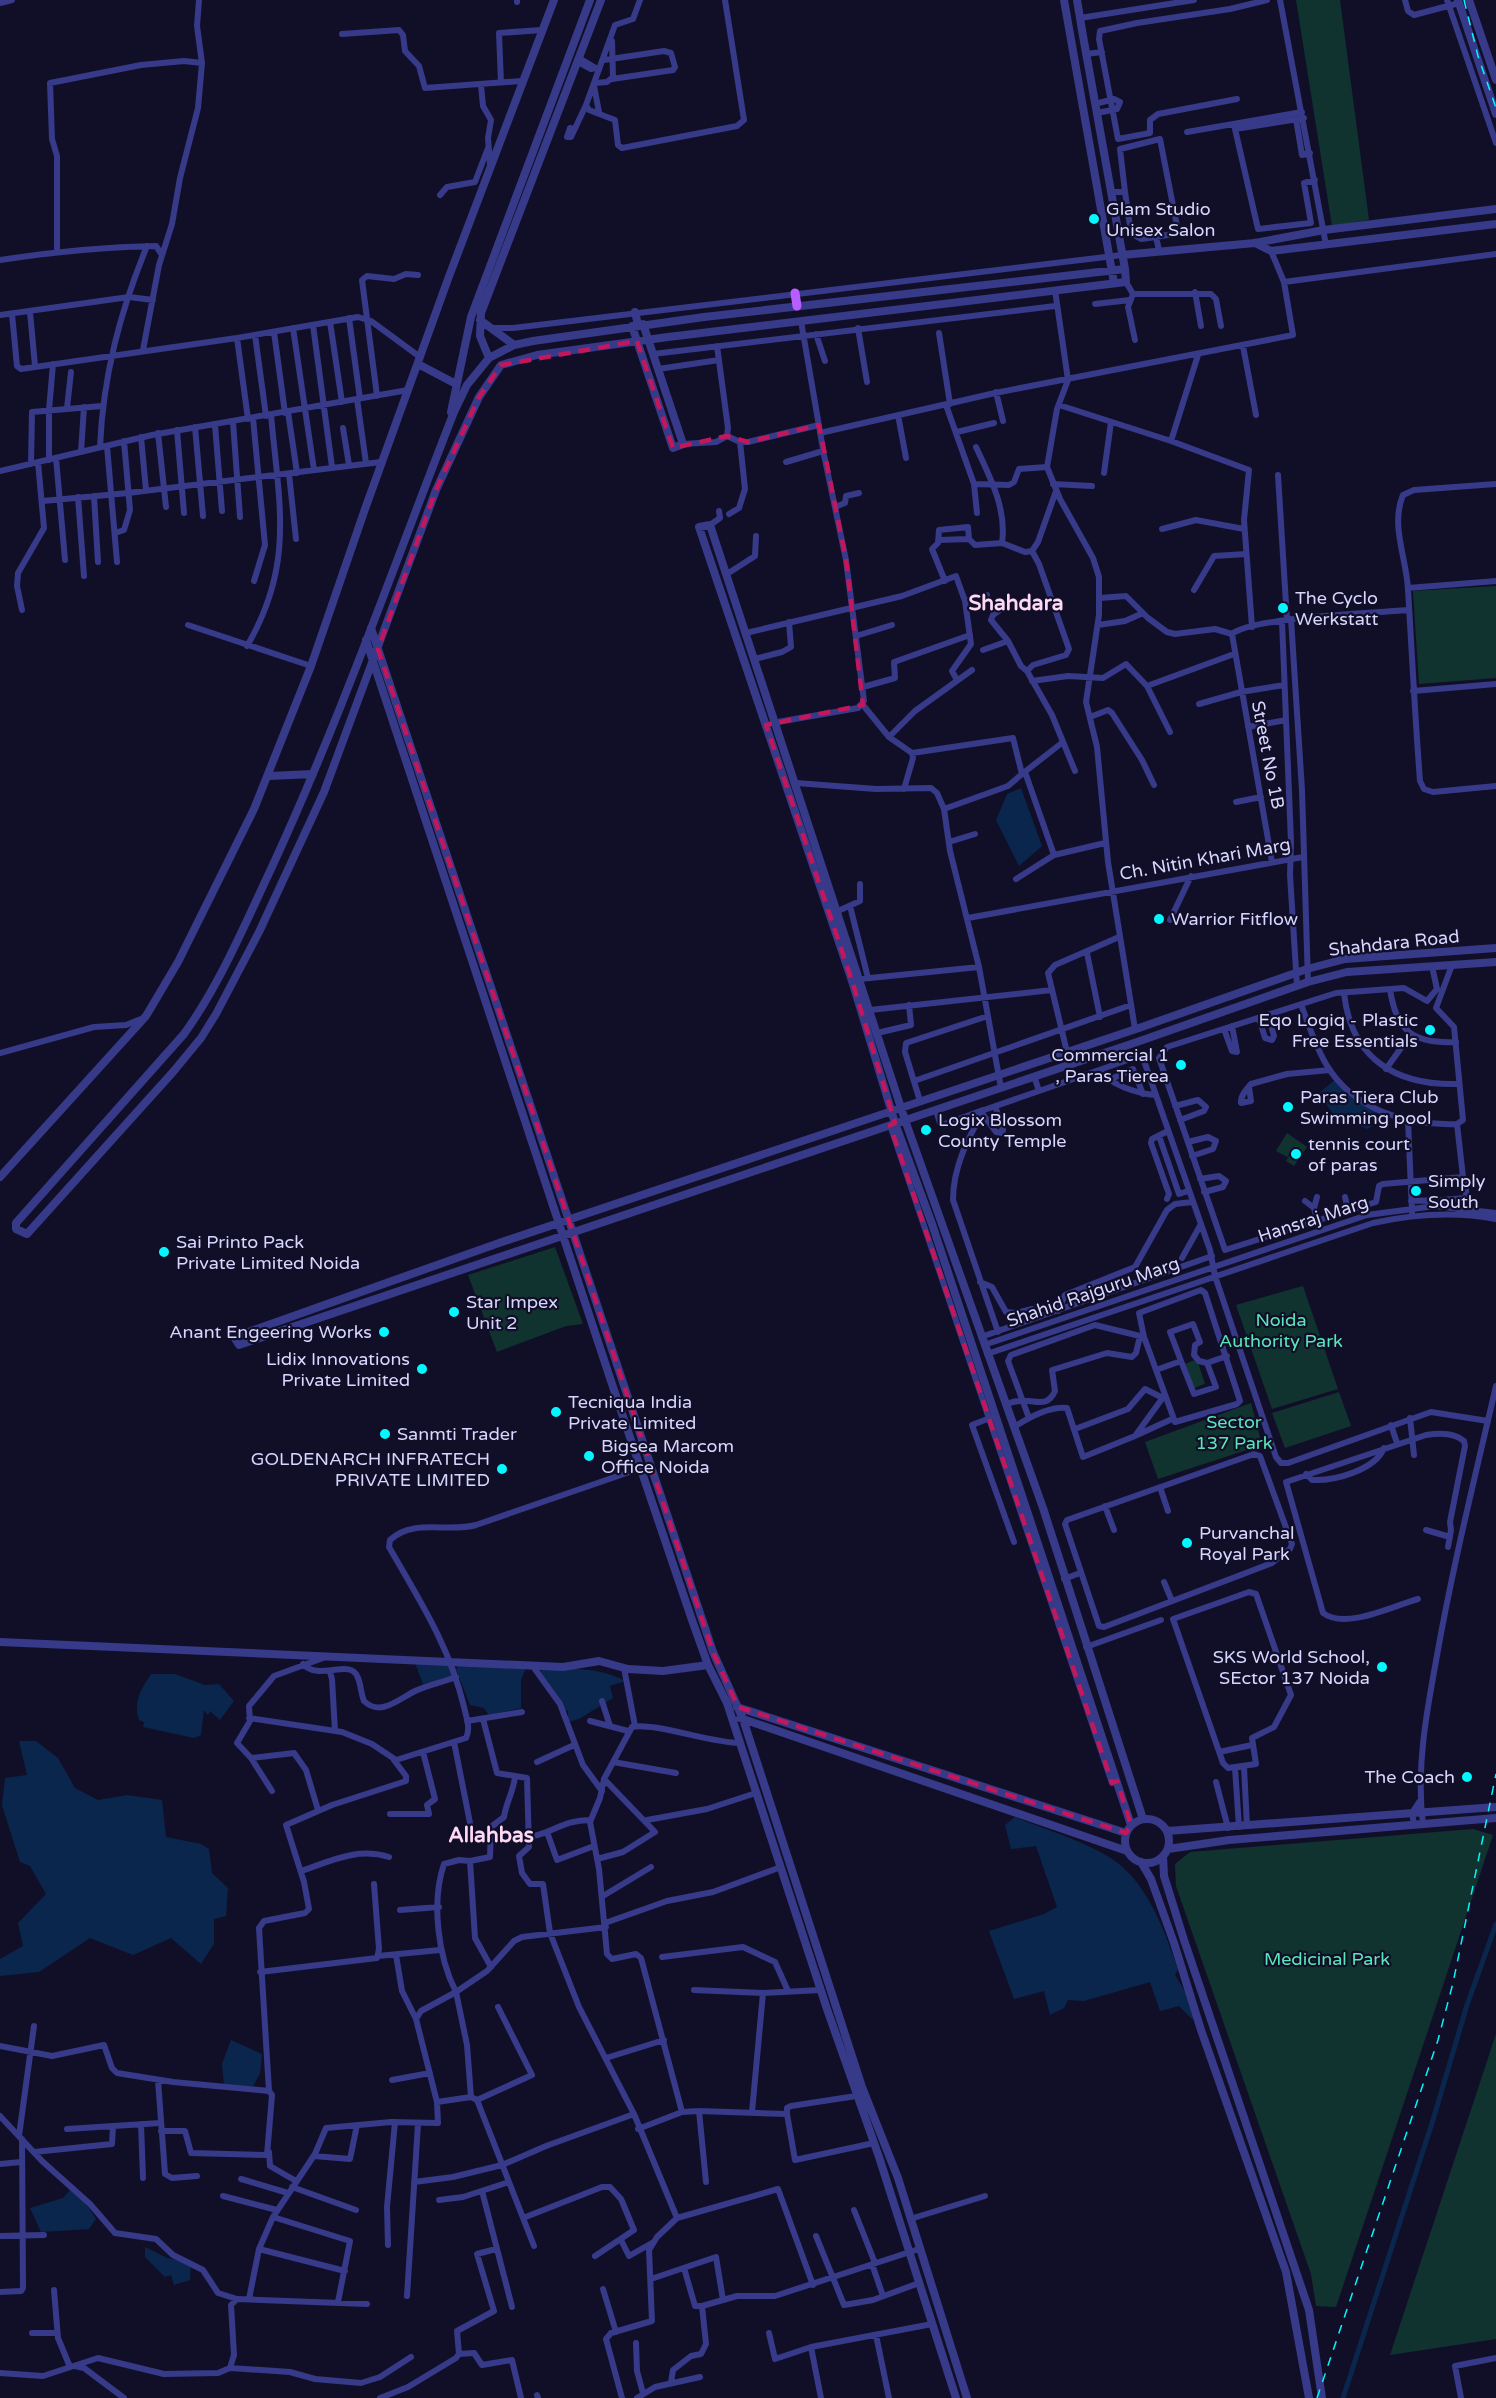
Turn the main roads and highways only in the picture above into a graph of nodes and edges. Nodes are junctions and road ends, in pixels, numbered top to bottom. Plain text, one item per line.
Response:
1 (795, 293) road end
2 (797, 306) road end

1 - 2 main road

